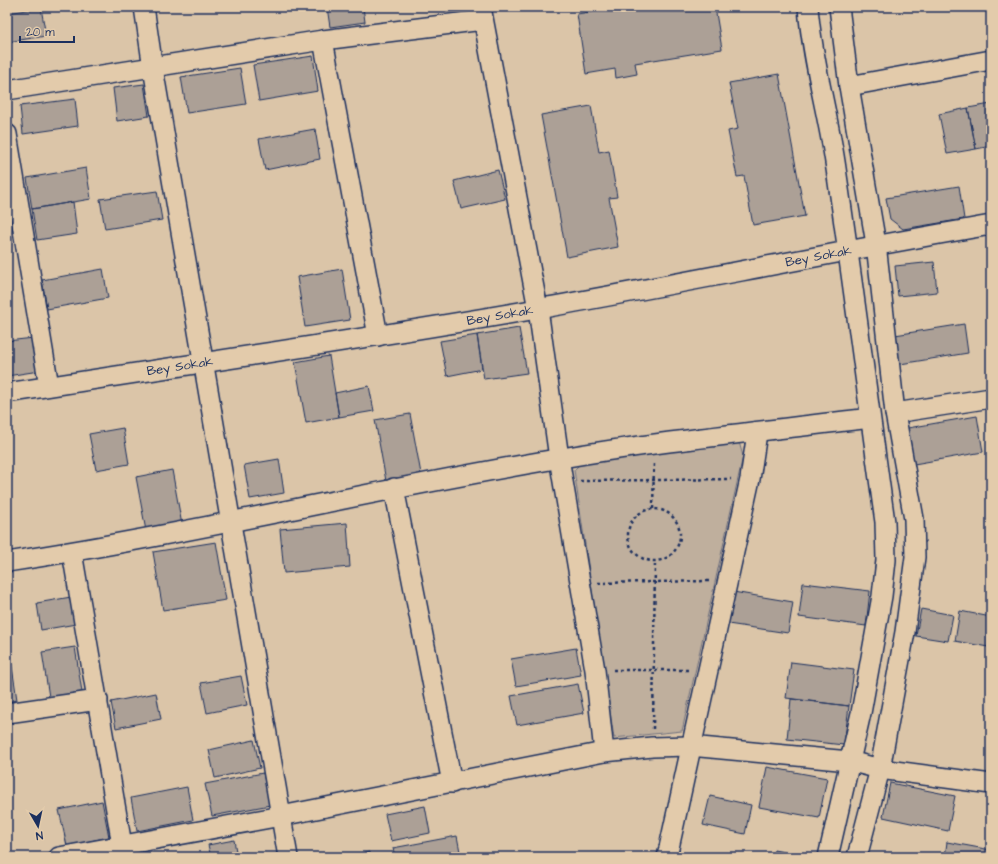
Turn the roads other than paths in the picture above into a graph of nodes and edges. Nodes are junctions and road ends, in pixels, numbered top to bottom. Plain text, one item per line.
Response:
1 (144, 7) edge
2 (808, 7) edge
3 (840, 7) edge
4 (482, 13) edge
5 (323, 40) junction
6 (991, 60) edge
7 (153, 68) junction
8 (849, 86) junction
9 (7, 90) edge
10 (7, 134) edge
11 (991, 225) edge
12 (876, 244) junction
13 (848, 250) junction
14 (538, 309) junction
15 (378, 336) junction
16 (204, 363) junction
17 (49, 386) junction
18 (7, 393) edge
19 (991, 398) edge
20 (895, 413) junction
21 (870, 418) junction
22 (756, 433) junction
23 (559, 458) junction
24 (394, 488) junction
25 (230, 522) junction
26 (72, 552) junction
27 (7, 562) edge
28 (98, 700) junction
29 (7, 713) edge
30 (690, 746) junction
31 (604, 752) junction
32 (849, 761) junction
33 (880, 769) junction
34 (452, 783) junction
35 (991, 784) edge
36 (281, 816) junction
37 (124, 851) edge
38 (59, 857) edge
39 (288, 857) edge
40 (666, 857) edge
41 (828, 857) edge
42 (857, 857) edge

1 - 7 street
2 - 13 street
3 - 8 street
4 - 5 street
4 - 14 street
5 - 7 street
5 - 15 street
6 - 8 street
7 - 9 street
7 - 16 street
8 - 12 street
10 - 17 street
11 - 12 street, Bey Sokak
12 - 13 street, Bey Sokak
12 - 20 street
13 - 14 street, Bey Sokak
13 - 21 street
14 - 15 street, Bey Sokak
14 - 23 street
15 - 16 street, Bey Sokak
16 - 17 street, Bey Sokak
16 - 25 street
17 - 18 street, Bey Sokak
19 - 20 street
20 - 33 street
21 - 22 street
21 - 32 street
22 - 23 street
22 - 30 street
23 - 24 street
23 - 31 street
24 - 25 street
24 - 34 street
25 - 26 street
25 - 36 street
26 - 27 street
26 - 28 street
28 - 29 street
28 - 37 street
30 - 31 street
30 - 32 street
30 - 40 street
31 - 34 street
32 - 33 street
32 - 41 street
33 - 35 street
33 - 42 street
34 - 36 street
36 - 37 street
36 - 39 street
37 - 38 street

